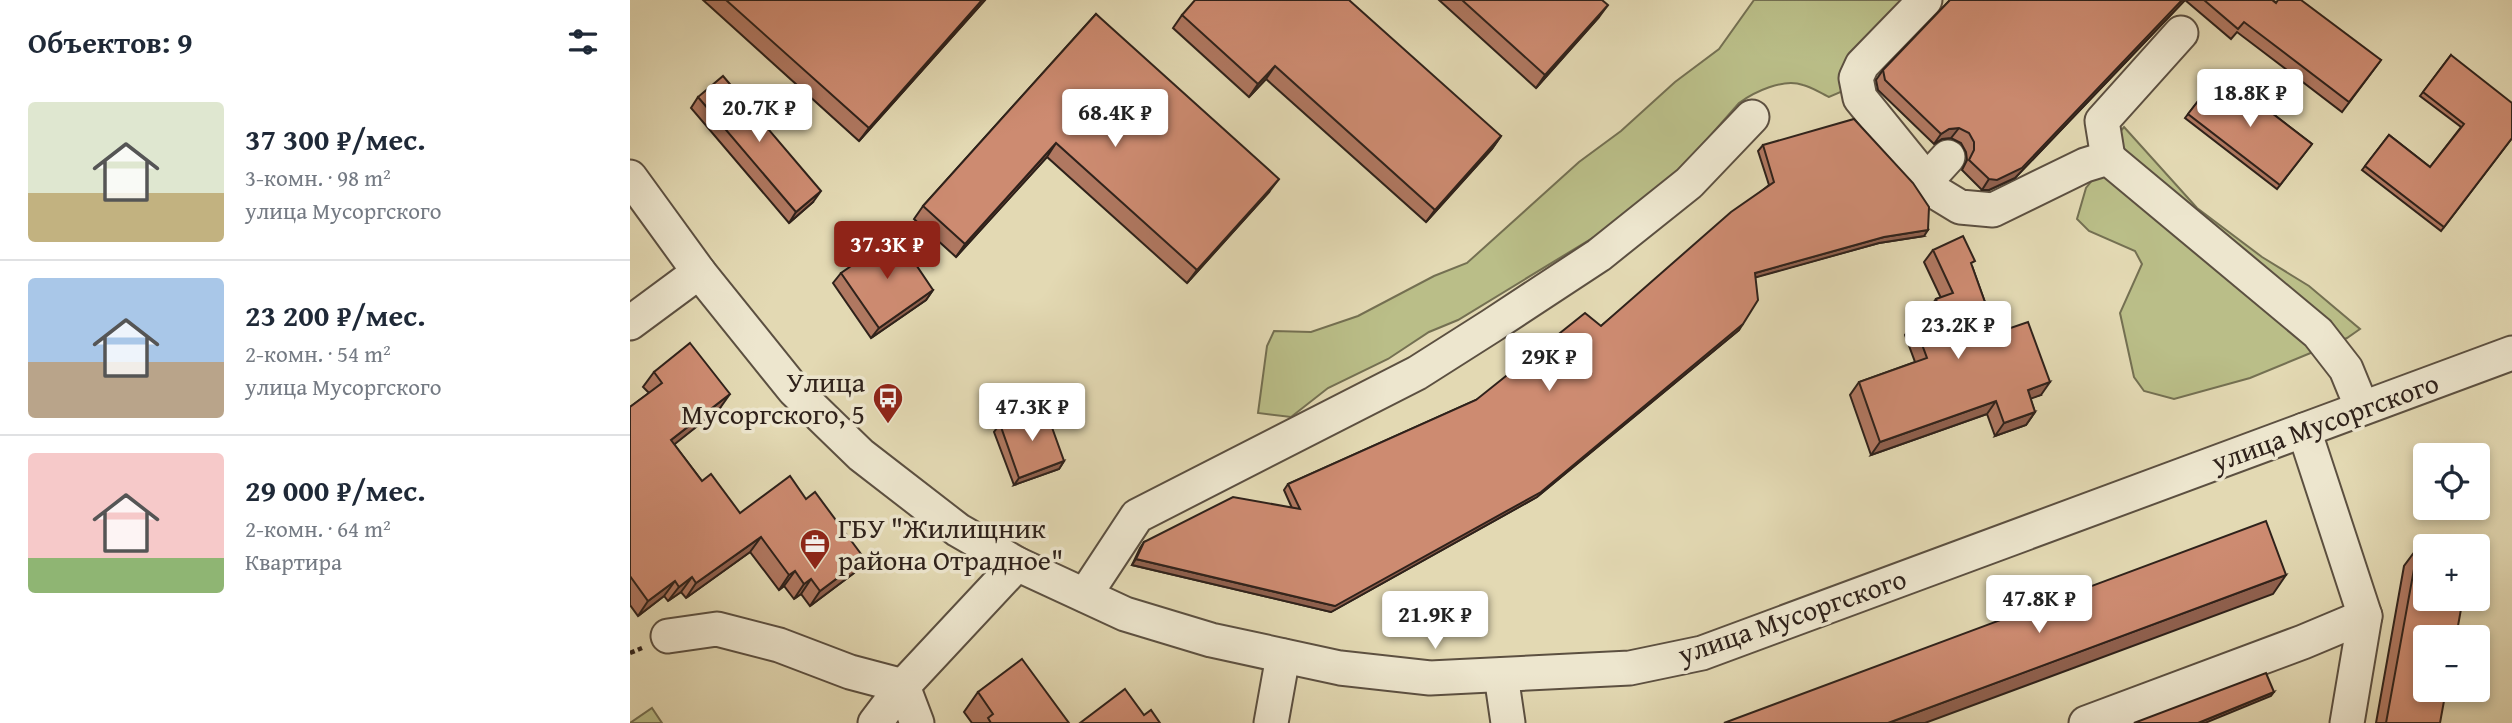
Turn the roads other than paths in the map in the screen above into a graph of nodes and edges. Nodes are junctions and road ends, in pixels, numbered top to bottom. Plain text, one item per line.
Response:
1 (1925, 0) edge
2 (2181, 33) dead end
3 (1752, 117) dead end
4 (2108, 158) junction
5 (630, 177) edge
6 (699, 272) junction
7 (630, 323) edge
8 (2512, 353) edge
9 (2362, 408) junction
10 (2304, 430) junction
11 (1017, 564) junction
12 (1085, 595) junction
13 (2365, 616) junction
14 (668, 636) dead end
15 (1283, 656) junction
16 (1501, 675) junction
17 (903, 686) junction
18 (875, 723) edge
19 (917, 723) edge
20 (1271, 723) edge
21 (1508, 723) edge
22 (2086, 723) edge
23 (2347, 723) edge

1 - 4 street
2 - 4 street
3 - 12 street
4 - 9 street
5 - 6 street, улица Мусоргского
6 - 7 street
6 - 11 street, улица Мусоргского
8 - 9 street, улица Мусоргского
9 - 10 street, улица Мусоргского
10 - 13 street
10 - 16 street, улица Мусоргского
11 - 12 street, улица Мусоргского
11 - 17 street
12 - 15 street, улица Мусоргского
13 - 22 street
13 - 23 street
14 - 17 street
15 - 16 street, улица Мусоргского
15 - 20 street
16 - 21 street
17 - 18 street
17 - 19 street

